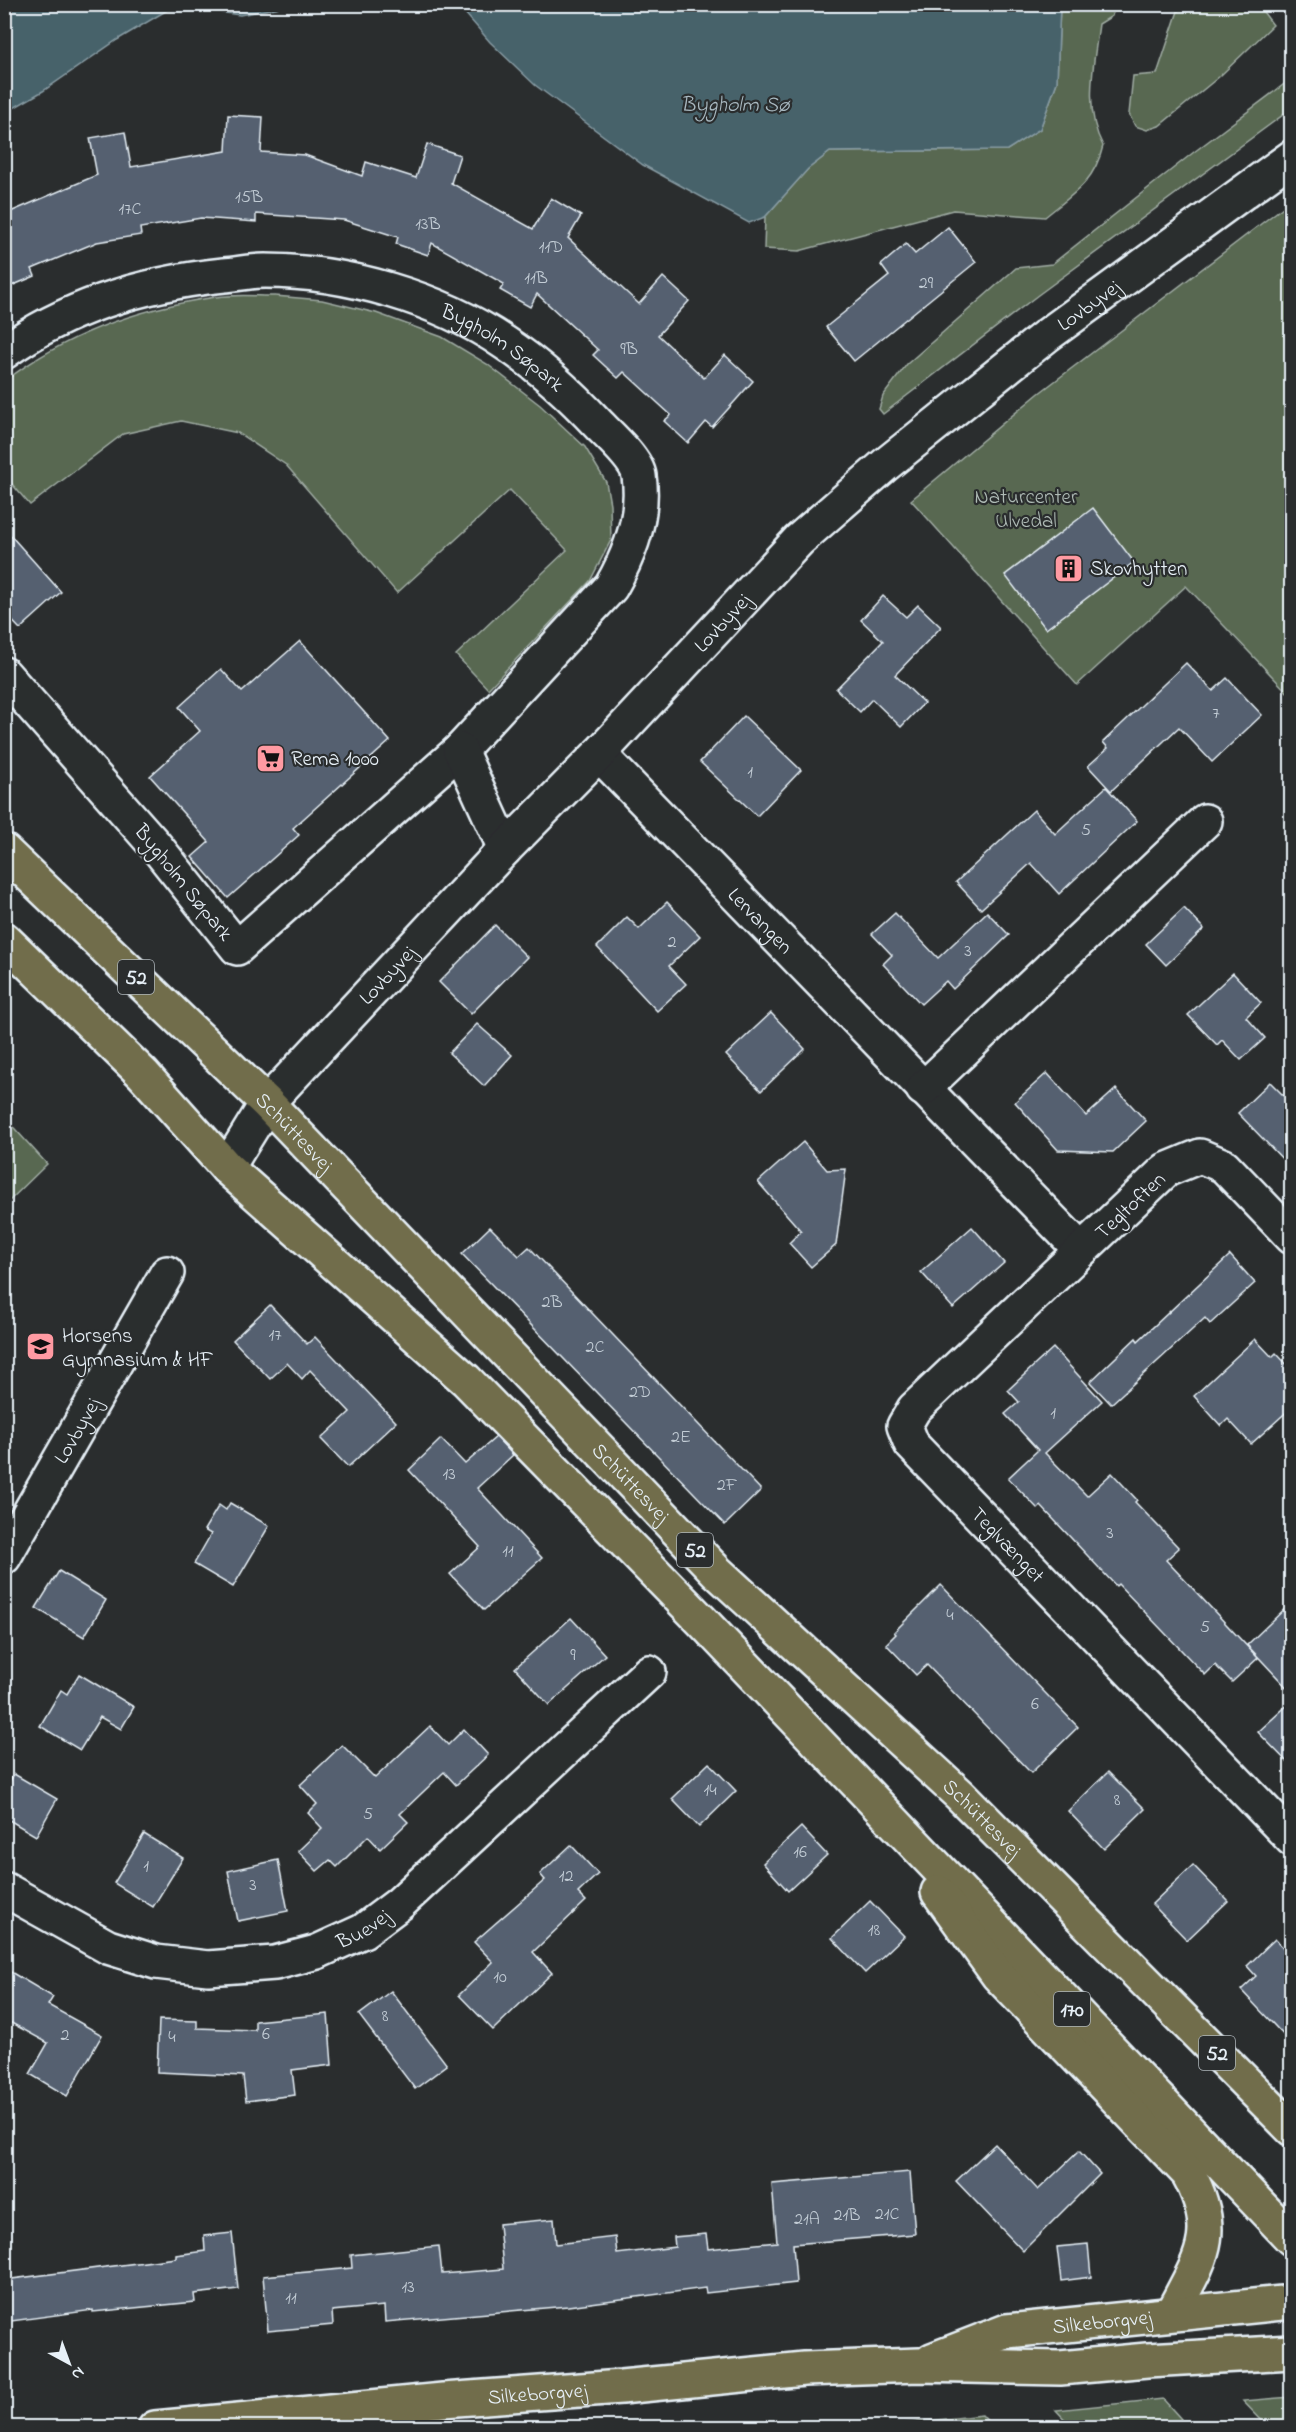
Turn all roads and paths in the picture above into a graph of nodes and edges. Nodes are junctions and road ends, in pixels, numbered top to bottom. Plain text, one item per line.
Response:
1 (1292, 157) edge
2 (4, 352) edge
3 (4, 674) edge
4 (460, 750) junction
5 (599, 754) junction
6 (1205, 821) dead end
7 (505, 849) junction
8 (4, 851) edge
9 (4, 939) edge
10 (923, 1089) junction
11 (267, 1103) junction
12 (227, 1168) junction
13 (1292, 1237) edge
14 (1081, 1250) junction
15 (167, 1273) dead end
16 (4, 1557) edge
17 (650, 1672) dead end
18 (859, 1784) junction
19 (1292, 1839) edge
20 (4, 1889) edge
21 (1292, 2129) edge
22 (1292, 2239) edge
23 (1292, 2302) edge
24 (1172, 2313) junction
25 (1292, 2352) edge
26 (919, 2365) junction
27 (155, 2427) edge

1 - 5 street, Lovbyvej
2 - 4 street, Bygholm Søpark
3 - 4 street, Bygholm Søpark
4 - 7 street
5 - 7 street, Lovbyvej
5 - 10 street, Lervangen
6 - 10 street
7 - 11 street, Lovbyvej
8 - 11 main road, Schüttesvej / 52
9 - 12 main road, 52
10 - 14 street, Lervangen
11 - 12 street, Lovbyvej
11 - 21 main road, Schüttesvej / 52
12 - 18 main road, 52
13 - 14 street, Tegltoften
14 - 19 street, Teglvænget
15 - 16 street, Lovbyvej
17 - 20 street, Buevej
18 - 22 main road, 170
18 - 24 main road
23 - 24 main road, Silkeborgvej
24 - 26 main road, Silkeborgvej
25 - 26 main road, Silkeborgvej
26 - 27 main road, Silkeborgvej

